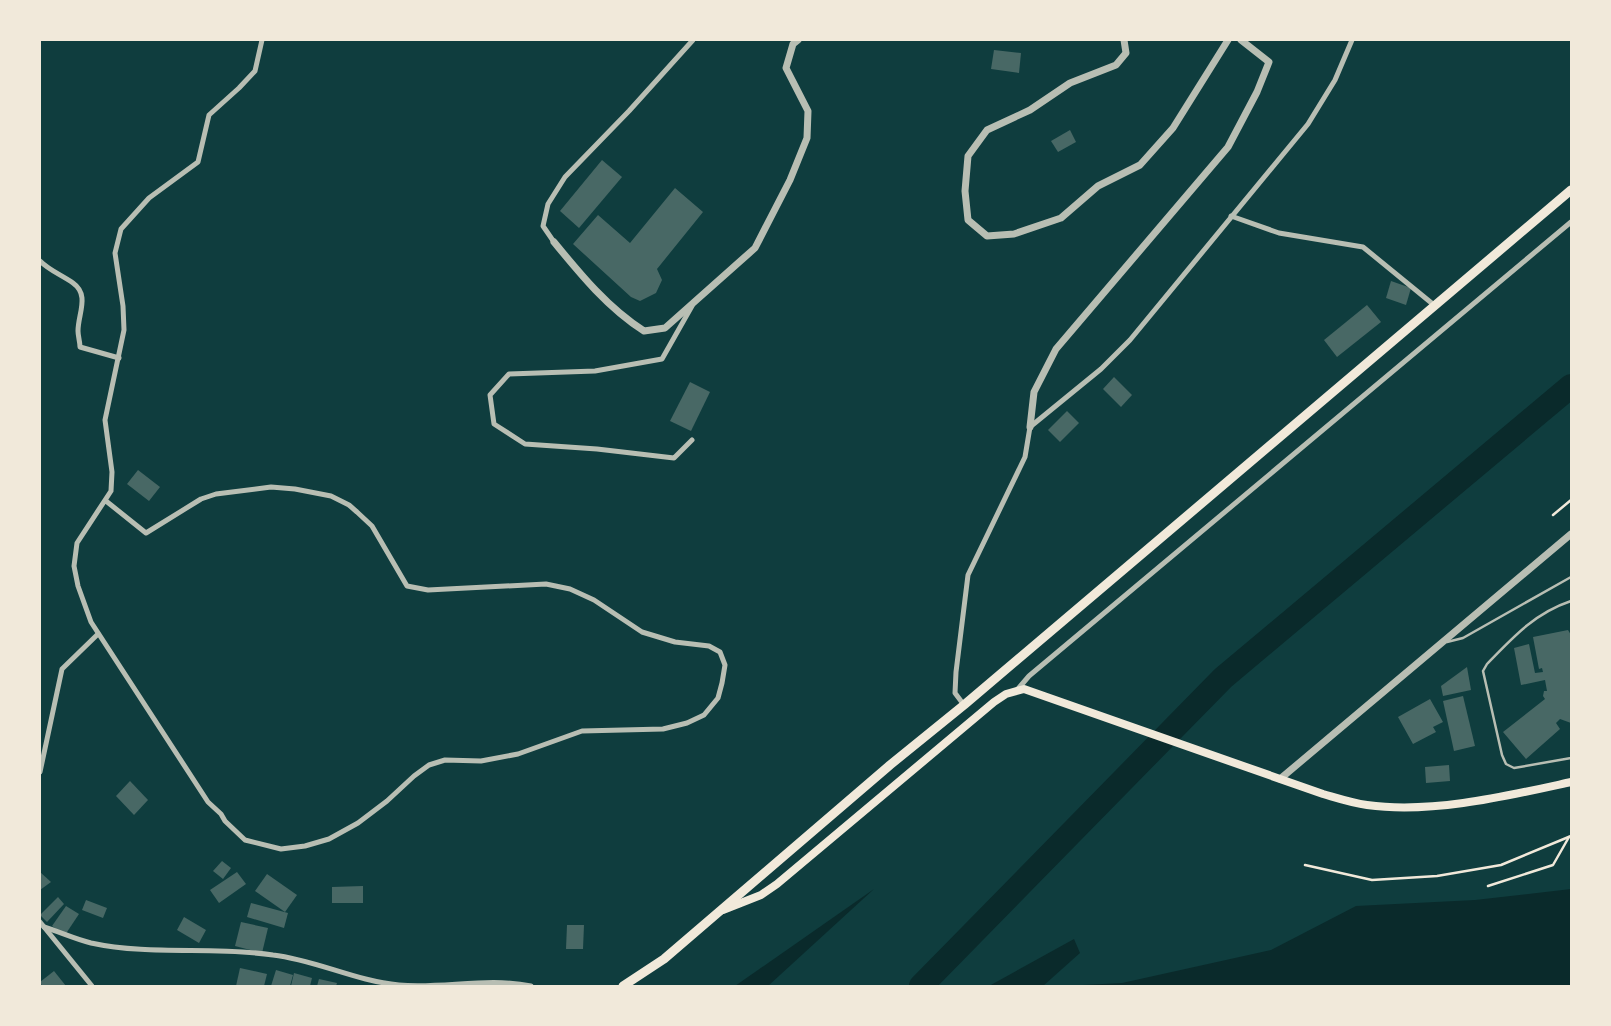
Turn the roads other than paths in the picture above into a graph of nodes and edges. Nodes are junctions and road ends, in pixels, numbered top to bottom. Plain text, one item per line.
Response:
1 (262, 40) edge
2 (693, 40) edge
3 (798, 40) edge
4 (1124, 40) edge
5 (1228, 40) edge
6 (1241, 40) edge
7 (1352, 40) edge
8 (1571, 190) edge
9 (1232, 216) junction
10 (1571, 222) edge
11 (554, 242) joint
12 (40, 261) edge
13 (694, 301) junction
14 (1434, 305) junction
15 (119, 358) junction
16 (1030, 427) junction
17 (692, 440) dead end
18 (106, 501) junction
19 (1571, 534) edge
20 (1571, 577) edge
21 (1571, 601) edge
22 (98, 634) junction
23 (1442, 643) junction
24 (1016, 690) junction
25 (964, 705) junction
26 (1571, 758) edge
27 (40, 772) edge
28 (1280, 779) junction
29 (1571, 782) edge
30 (721, 911) junction
31 (40, 922) edge
32 (44, 927) junction
33 (92, 986) edge
34 (531, 986) edge
35 (623, 986) edge

1 - 15 street
2 - 11 street
3 - 13 street
4 - 5 street
6 - 16 street
7 - 9 street
8 - 14 highway
9 - 14 street
9 - 16 street
10 - 24 street
11 - 13 street
12 - 15 street
13 - 17 street
14 - 25 highway
15 - 18 street
16 - 25 street
18 - 22 street
18 - 22 street
19 - 23 street
20 - 23 lane
21 - 26 lane
22 - 27 street
23 - 28 street
24 - 28 main road
24 - 30 main road
25 - 30 highway
28 - 29 main road
30 - 35 highway
31 - 32 street
32 - 33 street
32 - 34 street

